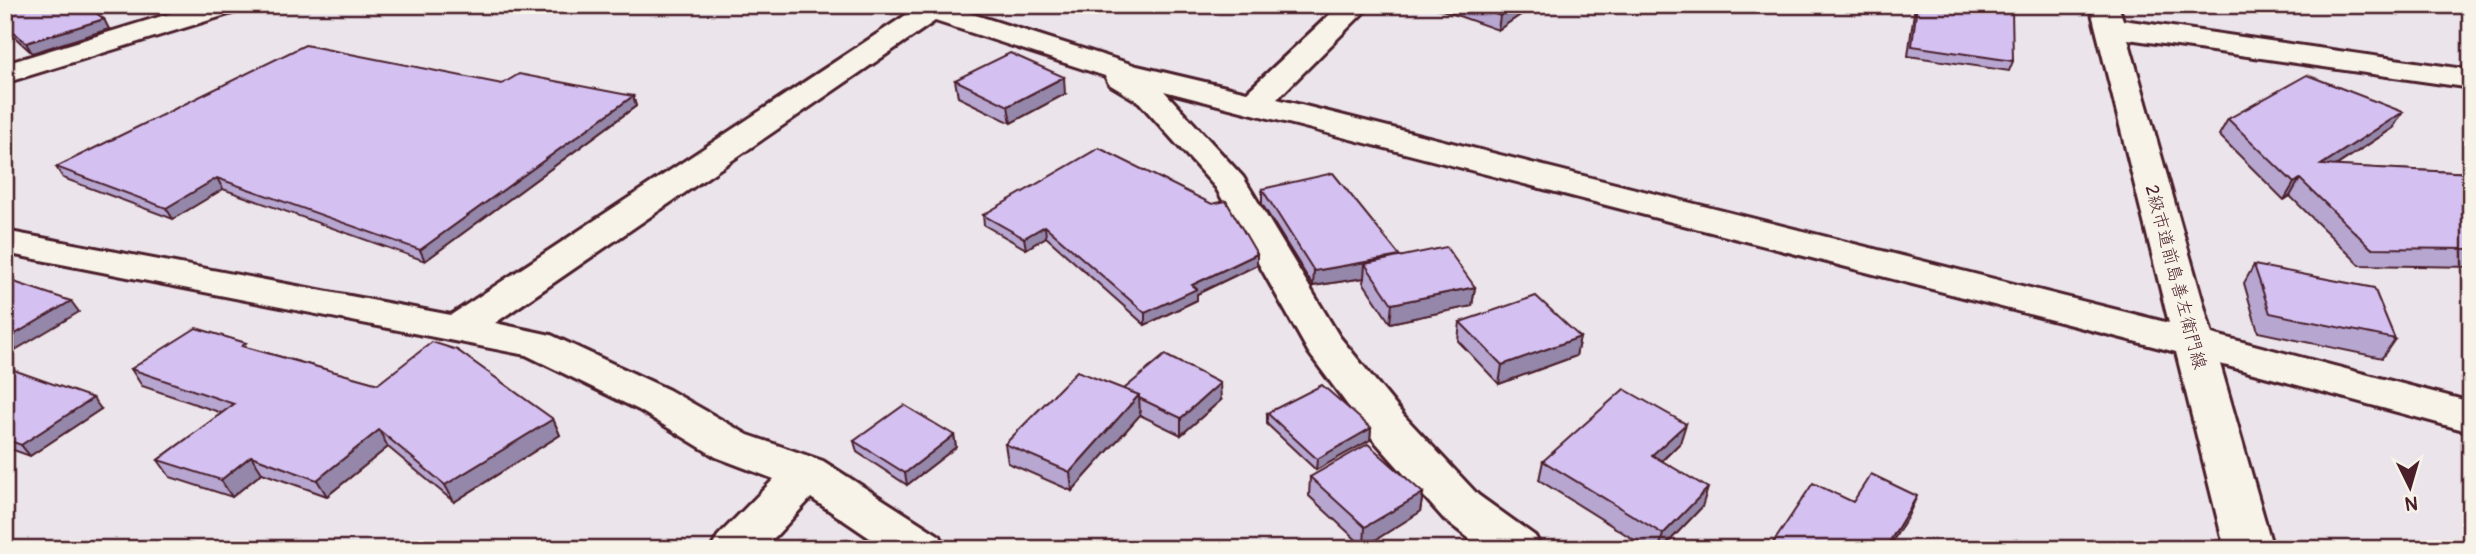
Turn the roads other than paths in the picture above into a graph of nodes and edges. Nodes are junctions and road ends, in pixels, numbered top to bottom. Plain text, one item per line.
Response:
1 (229, 5) edge
2 (1357, 5) edge
3 (923, 8) edge
4 (2106, 16) edge
5 (1098, 64) junction
6 (5, 75) edge
7 (2471, 79) edge
8 (1254, 103) junction
9 (5, 242) edge
10 (459, 328) junction
11 (2193, 343) junction
12 (2471, 417) edge
13 (807, 473) junction
14 (735, 549) edge
15 (923, 549) edge
16 (1518, 549) edge
17 (2249, 549) edge

1 - 6 street
2 - 8 street
3 - 5 street
3 - 10 street
4 - 7 street
4 - 11 street, 2級市道前島善左衛門線
5 - 8 street
5 - 16 street
8 - 11 street
9 - 10 street
10 - 13 street
11 - 12 street
11 - 17 street, 2級市道前島善左衛門線
13 - 14 street
13 - 15 street

